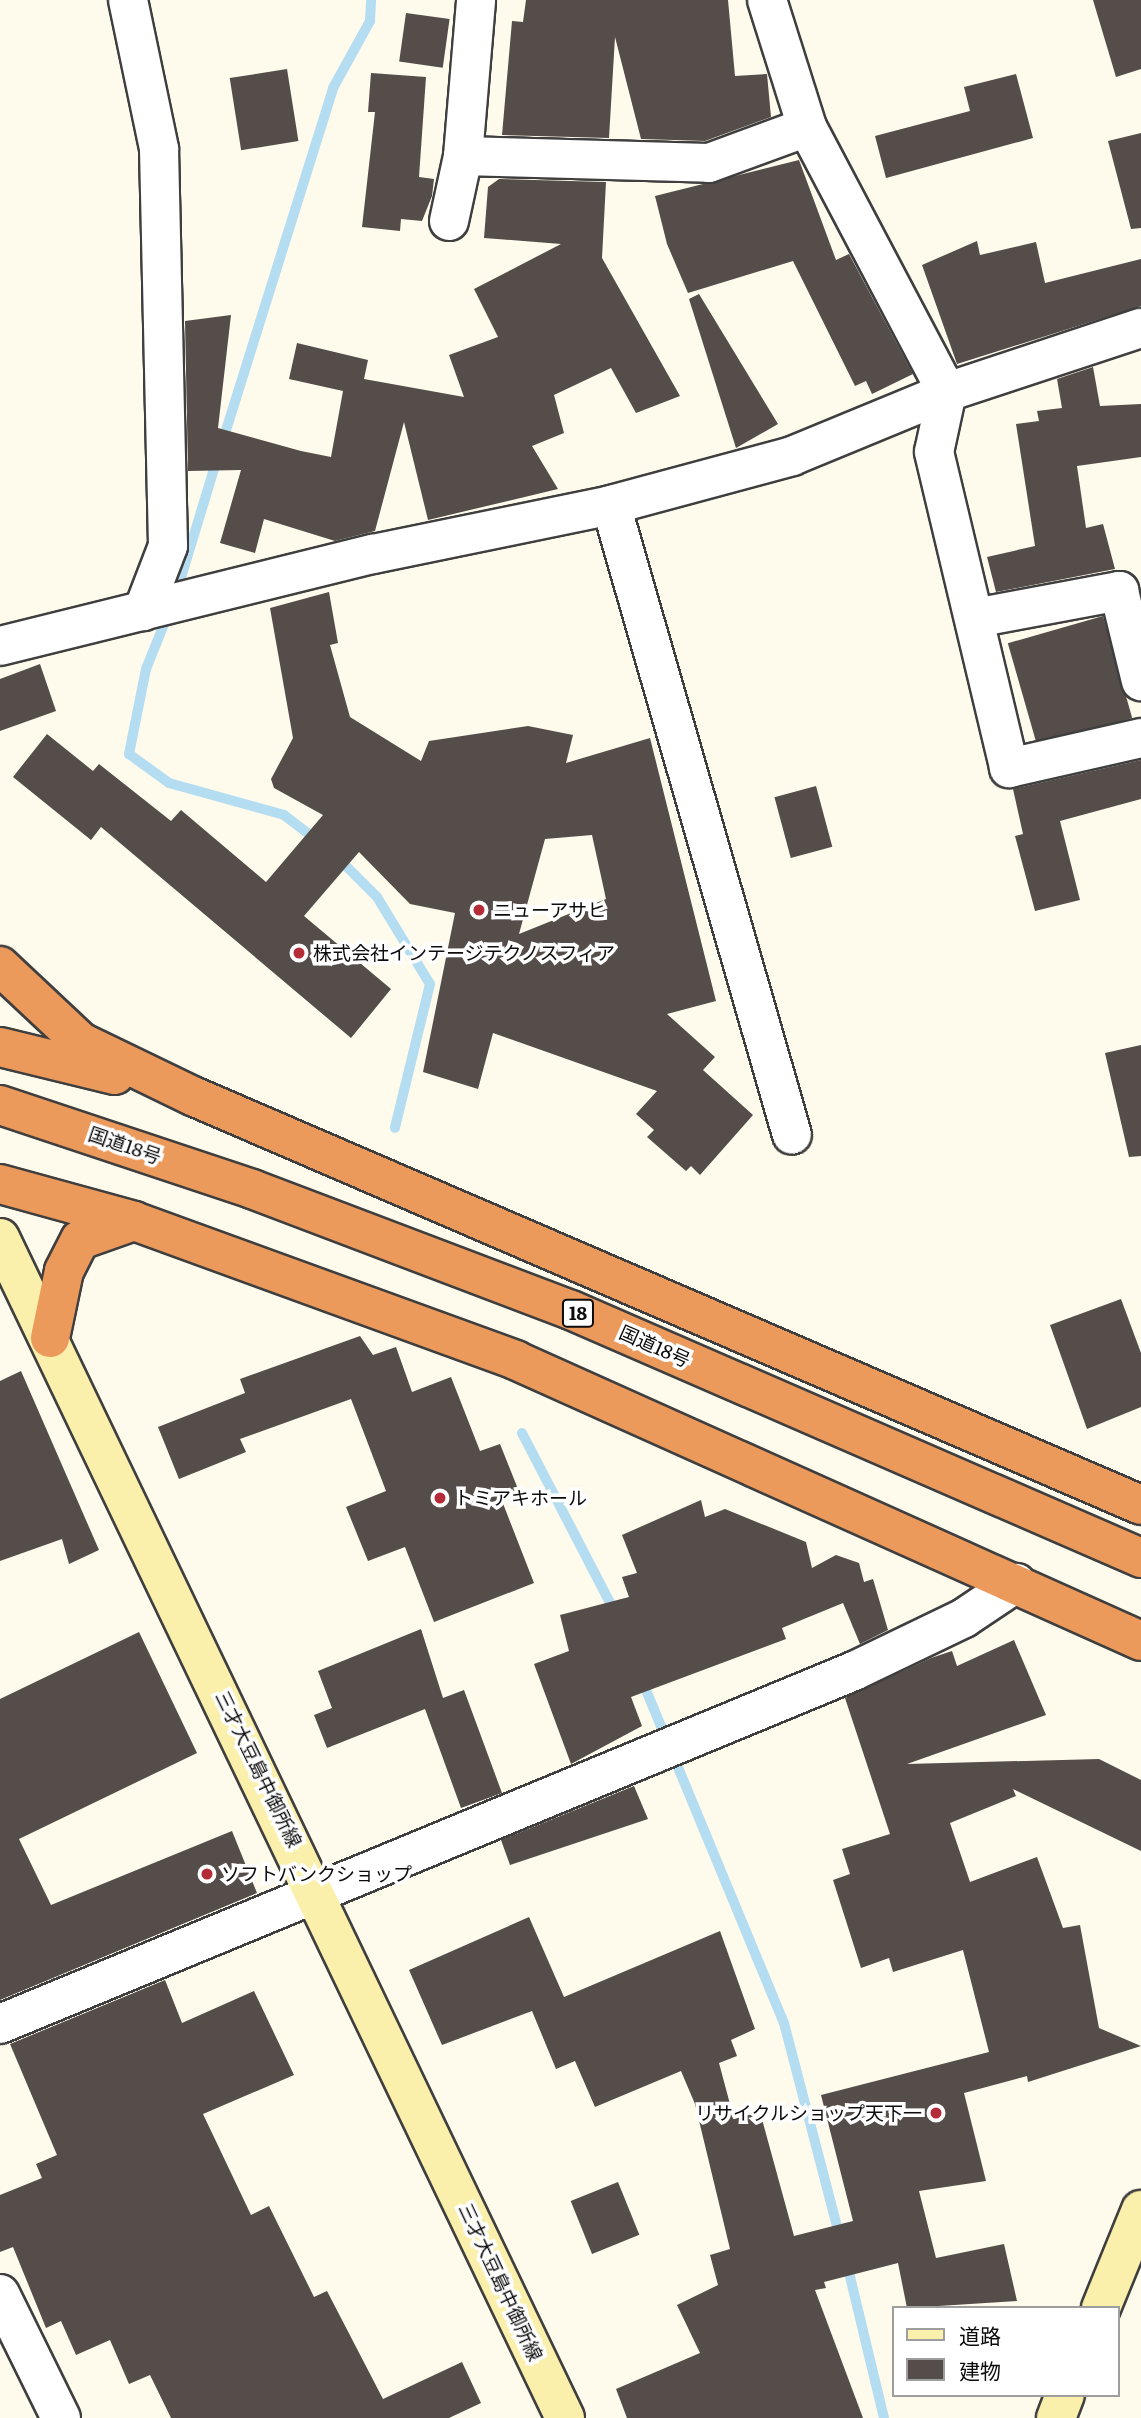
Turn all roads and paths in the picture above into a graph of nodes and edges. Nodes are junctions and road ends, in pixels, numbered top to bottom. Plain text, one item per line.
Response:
1 (128, 0) edge
2 (476, 0) edge
3 (767, 0) edge
4 (807, 127) junction
5 (463, 156) junction
6 (449, 221) dead end
7 (1141, 328) edge
8 (947, 392) junction
9 (611, 505) junction
10 (164, 606) junction
11 (975, 618) junction
12 (0, 646) edge
13 (1141, 681) edge
14 (1141, 738) edge
15 (0, 966) edge
16 (0, 1047) edge
17 (195, 1097) junction
18 (0, 1105) edge
19 (0, 1131) edge
20 (792, 1135) dead end
21 (0, 1184) edge
22 (134, 1221) junction
23 (0, 1238) edge
24 (50, 1338) junction
25 (1141, 1505) edge
26 (1141, 1558) edge
27 (1141, 1578) edge
28 (1016, 1583) junction
29 (1141, 1641) edge
30 (318, 1893) junction
31 (0, 2024) edge
32 (1141, 2210) edge
33 (0, 2294) edge
34 (1102, 2306) edge
35 (1064, 2397) edge
36 (61, 2418) edge
37 (565, 2418) edge
38 (1056, 2418) edge

1 - 10 street
2 - 5 street
3 - 4 street
4 - 5 street
4 - 8 street
5 - 6 street
7 - 8 street
8 - 9 street
8 - 11 street
9 - 10 street
9 - 20 street
10 - 12 street
11 - 13 street
11 - 14 street
15 - 17 highway, 18
16 - 17 highway, 18
17 - 25 highway, 18
18 - 26 highway, 国道18号 / 18
19 - 27 highway, 国道18号 / 18
21 - 22 highway
22 - 24 highway
22 - 28 highway
23 - 24 main road, 三才大豆島中御所線
24 - 30 main road, 三才大豆島中御所線
28 - 29 highway
28 - 30 street
30 - 31 street
30 - 37 main road, 三才大豆島中御所線
32 - 34 main road
33 - 36 street
35 - 38 main road

